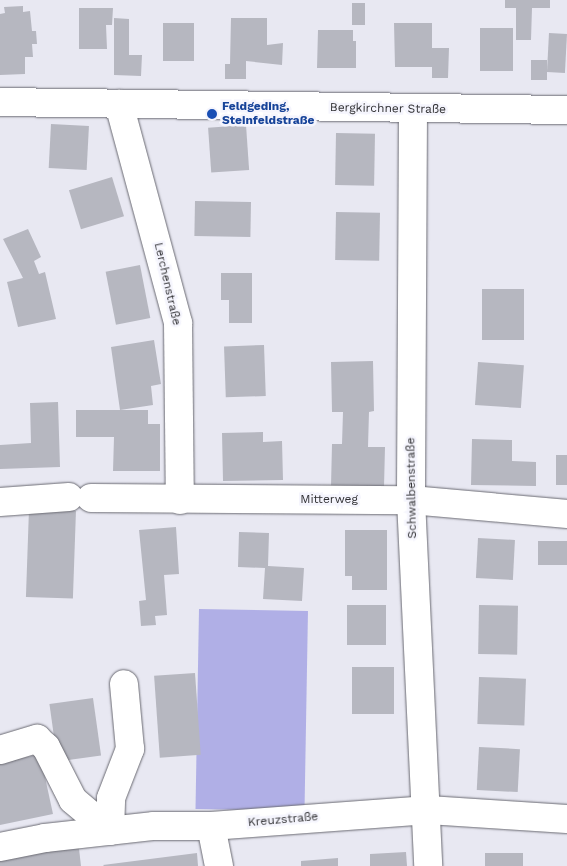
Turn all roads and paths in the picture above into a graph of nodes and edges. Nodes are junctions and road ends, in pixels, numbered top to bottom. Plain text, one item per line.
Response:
1 (0, 102) edge
2 (119, 104) junction
3 (413, 110) junction
4 (567, 110) edge
5 (180, 500) junction
6 (411, 500) junction
7 (0, 502) edge
8 (567, 514) edge
9 (124, 684) dead end
10 (0, 750) edge
11 (428, 810) junction
12 (567, 819) edge
13 (211, 826) junction
14 (110, 831) junction
15 (0, 847) edge
16 (219, 866) edge
17 (428, 866) edge

1 - 2 street, Bergkirchner Straße
2 - 3 street, Bergkirchner Straße
2 - 5 street, Lerchenstraße
3 - 4 street, Bergkirchner Straße
3 - 6 street, Schwalbenstraße
5 - 6 street, Mitterweg
5 - 7 street, Mitterweg
6 - 8 street, Mitterweg
6 - 11 street, Schwalbenstraße
9 - 14 street
10 - 14 street
11 - 12 street, Kreuzstraße
11 - 13 street, Kreuzstraße
11 - 17 street, Schwalbenstraße
13 - 14 street, Kreuzstraße
13 - 16 street
14 - 15 street, Kreuzstraße

